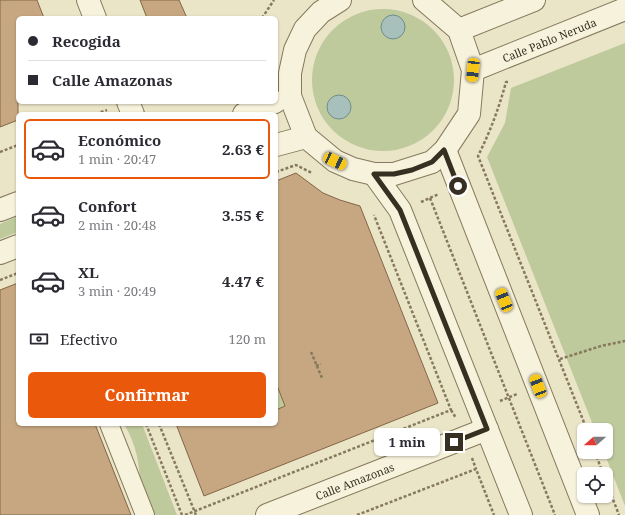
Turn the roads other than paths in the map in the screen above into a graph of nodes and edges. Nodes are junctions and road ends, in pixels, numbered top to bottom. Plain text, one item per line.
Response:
1 (88, 0) edge
2 (340, 0) edge
3 (424, 0) edge
4 (534, 0) edge
5 (319, 6) edge
6 (625, 9) edge
7 (94, 16) edge
8 (458, 30) junction
9 (473, 70) junction
10 (281, 100) edge
11 (270, 104) edge
12 (249, 112) edge
13 (306, 137) junction
14 (278, 144) edge
15 (444, 150) junction
16 (374, 174) junction
17 (16, 204) edge
18 (0, 210) edge
19 (16, 247) edge
20 (0, 253) edge
21 (483, 419) junction
22 (110, 426) edge
23 (145, 515) edge
24 (267, 515) edge
25 (521, 515) edge
26 (588, 515) edge

1 - 7 street
2 - 5 street
3 - 8 street
4 - 8 street
5 - 10 street
6 - 9 street, Calle Pablo Neruda
8 - 9 street
9 - 15 street
10 - 13 street
11 - 12 street
13 - 14 street
13 - 16 street
15 - 16 street
15 - 26 street
16 - 21 street
17 - 18 street
19 - 20 street
21 - 24 street, Calle Amazonas
21 - 25 street
22 - 23 street

